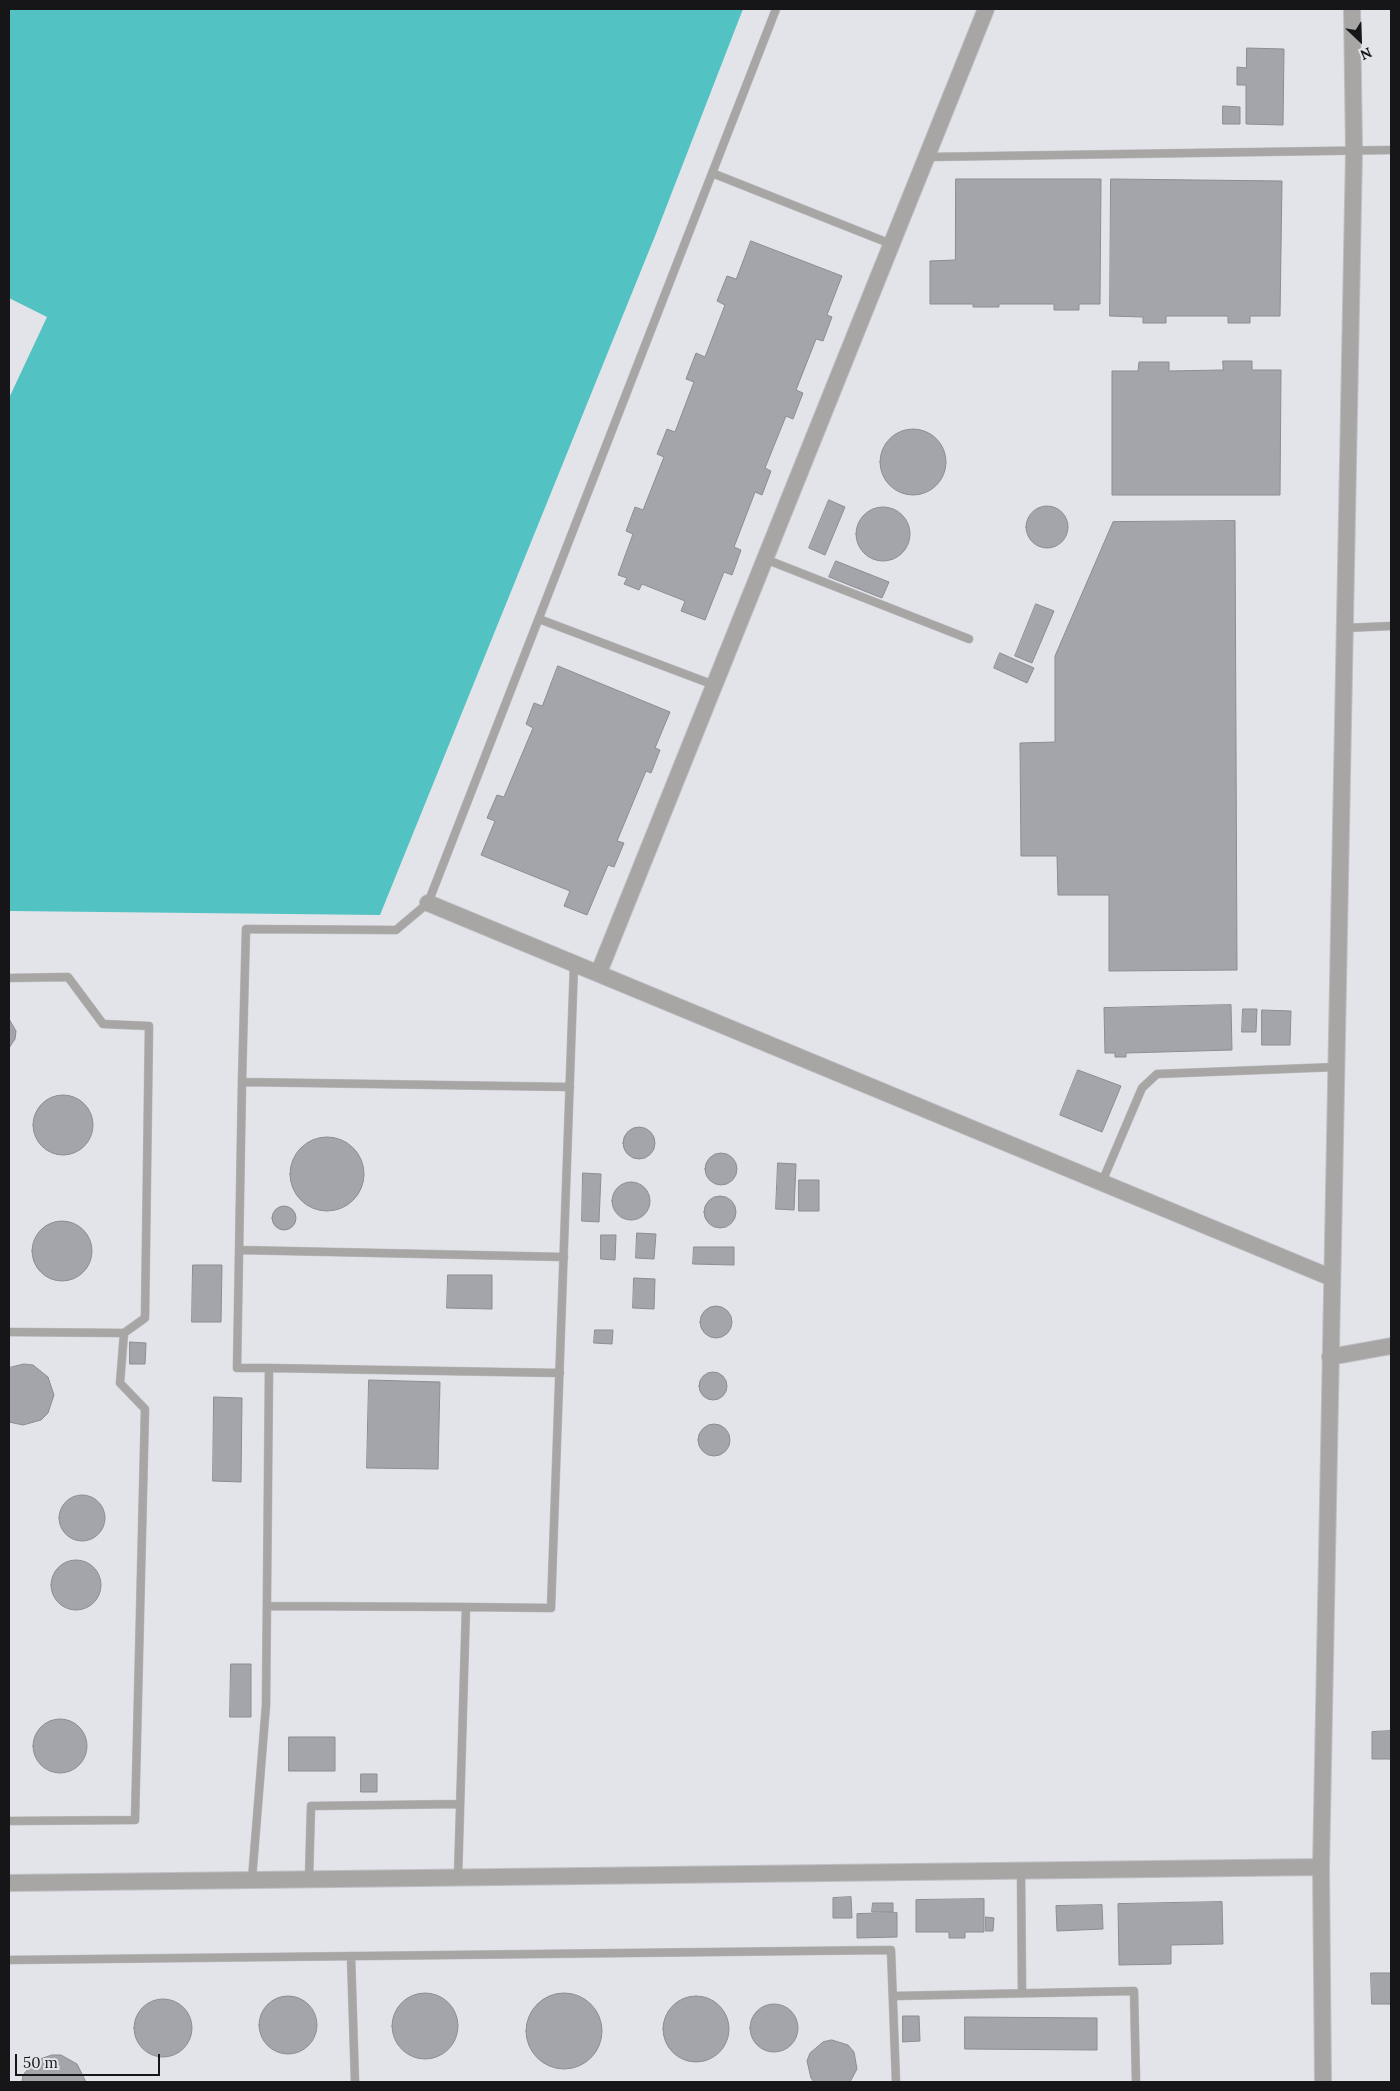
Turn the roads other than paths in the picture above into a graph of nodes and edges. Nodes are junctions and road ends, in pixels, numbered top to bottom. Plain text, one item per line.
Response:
1 (776, 9) edge
2 (986, 9) edge
3 (1352, 9) edge
4 (1391, 150) edge
5 (1354, 152) junction
6 (927, 158) junction
7 (712, 173) junction
8 (891, 244) junction
9 (764, 559) junction
10 (539, 619) junction
11 (1391, 626) edge
12 (1345, 628) junction
13 (969, 639) dead end
14 (714, 685) junction
15 (428, 903) junction
16 (574, 962) junction
17 (599, 972) junction
18 (9, 978) edge
19 (1336, 1067) junction
20 (242, 1082) junction
21 (570, 1087) junction
22 (1102, 1182) junction
23 (239, 1250) junction
24 (564, 1257) junction
25 (1332, 1278) junction
26 (9, 1332) edge
27 (124, 1333) junction
28 (1391, 1346) edge
29 (1330, 1357) junction
30 (269, 1368) junction
31 (560, 1373) junction
32 (268, 1606) junction
33 (466, 1607) junction
34 (460, 1804) junction
35 (9, 1821) edge
36 (1321, 1867) junction
37 (1021, 1871) junction
38 (458, 1877) junction
39 (252, 1879) junction
40 (309, 1879) junction
41 (9, 1883) edge
42 (351, 1956) junction
43 (9, 1960) edge
44 (1022, 1993) junction
45 (894, 1996) junction
46 (355, 2082) edge
47 (896, 2082) edge
48 (1136, 2082) edge
49 (1322, 2082) edge

1 - 7 lane
2 - 6 street
3 - 5 street
4 - 5 lane
5 - 6 lane
5 - 12 street
6 - 8 street
7 - 8 lane
7 - 10 lane
8 - 9 street
9 - 13 lane
9 - 14 street
10 - 14 lane
10 - 15 lane
11 - 12 lane
12 - 19 street
14 - 17 street
15 - 16 street
15 - 20 lane
16 - 17 street
16 - 21 lane
17 - 22 street
18 - 27 lane
19 - 22 lane
19 - 25 street
20 - 21 lane
20 - 23 lane
21 - 24 lane
22 - 25 street
23 - 24 lane
23 - 30 lane
24 - 31 lane
25 - 29 street
26 - 27 lane
27 - 35 lane
28 - 29 street
29 - 36 street
30 - 31 lane
30 - 32 lane
31 - 33 lane
32 - 33 lane
32 - 39 lane
33 - 34 lane
34 - 38 lane
34 - 40 lane
36 - 37 street
36 - 49 street
37 - 38 street
37 - 44 lane
38 - 40 street
39 - 40 street
39 - 41 street
42 - 43 lane
42 - 45 lane
42 - 46 lane
44 - 45 lane
44 - 48 lane
45 - 47 lane

